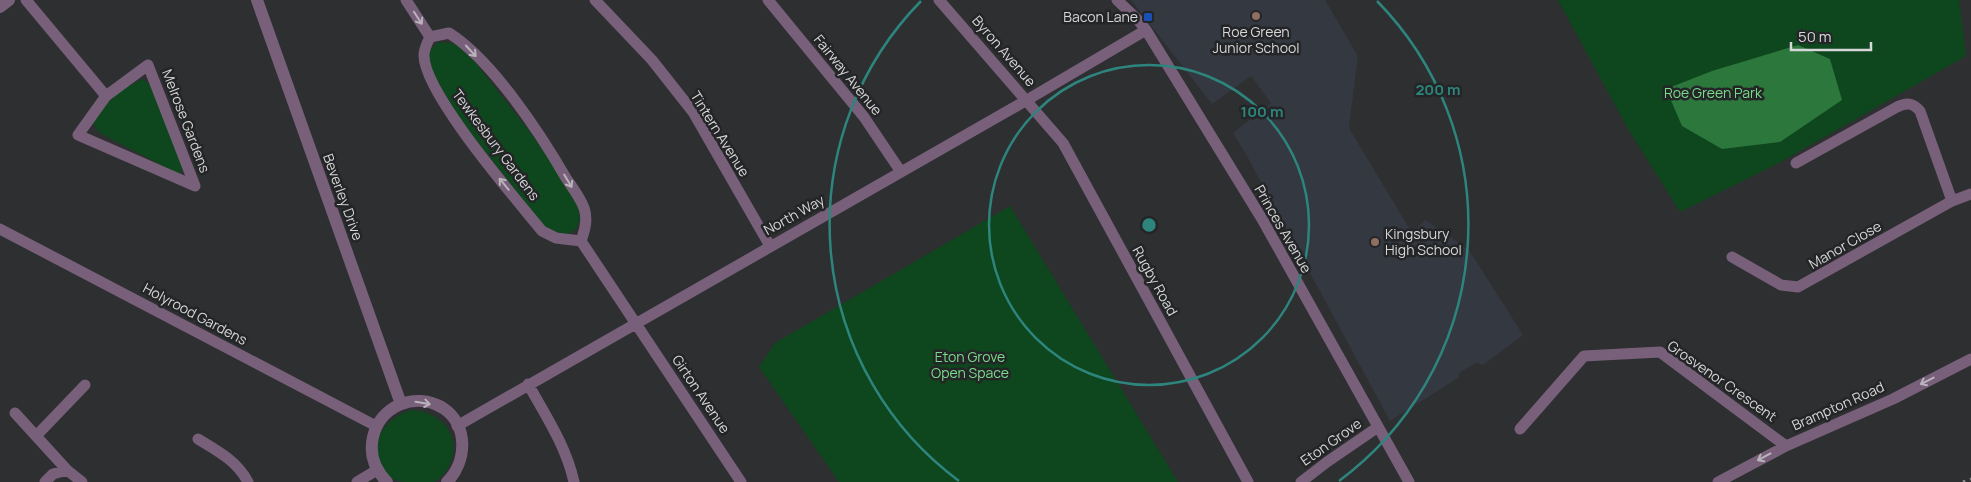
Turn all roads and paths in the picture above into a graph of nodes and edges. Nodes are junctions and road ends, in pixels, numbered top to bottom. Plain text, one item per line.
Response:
1 (9, 0) edge
2 (26, 0) edge
3 (257, 0) edge
4 (406, 0) edge
5 (595, 0) edge
6 (768, 0) edge
7 (939, 0) edge
8 (1117, 0) edge
9 (0, 7) edge
10 (1146, 30) junction
11 (430, 37) junction
12 (106, 96) junction
13 (1027, 100) junction
14 (1796, 163) dead end
15 (901, 172) junction
16 (1971, 194) edge
17 (1952, 201) junction
18 (0, 228) edge
19 (581, 241) junction
20 (770, 246) junction
21 (1732, 257) dead end
22 (636, 322) junction
23 (1971, 359) edge
24 (528, 384) junction
25 (85, 385) dead end
26 (401, 404) junction
27 (15, 413) dead end
28 (376, 426) junction
29 (458, 426) junction
30 (1378, 427) junction
31 (1520, 429) dead end
32 (37, 435) junction
33 (198, 439) dead end
34 (1786, 446) junction
35 (67, 470) junction
36 (377, 470) junction
37 (44, 482) edge
38 (82, 482) edge
39 (248, 482) edge
40 (357, 482) edge
41 (387, 482) edge
42 (447, 482) edge
43 (574, 482) edge
44 (741, 482) edge
45 (1248, 482) edge
46 (1302, 482) edge
47 (1409, 482) edge
48 (1718, 482) edge

1 - 9 street
2 - 12 street
3 - 26 street, Beverley Drive
4 -> 11 street
5 - 20 street, Tintern Avenue
6 - 15 street, Fairway Avenue
7 - 13 street, Byron Avenue
8 - 10 street, Princes Avenue
10 - 13 street, North Way
10 - 30 street, Princes Avenue
19 -> 11 street, Tewkesbury Gardens
11 -> 19 street
12 - 12 street, Melrose Gardens
13 - 15 street, North Way
13 - 45 street, Rugby Road
14 - 17 street
15 - 20 street, North Way
16 - 17 street, Manor Close
17 - 21 street, Manor Close
18 - 28 street, Holyrood Gardens
19 - 22 street
20 - 22 street, North Way
22 - 24 street, North Way
22 - 44 street, Girton Avenue
23 -> 34 street, Brampton Road
24 - 29 street, North Way
24 - 43 street
25 - 32 street
26 - 28 street
26 -> 29 street
27 - 32 street
28 - 36 street
29 - 42 street
30 - 46 street, Eton Grove
30 - 47 street, Princes Avenue
31 - 34 street, Grosvenor Crescent
32 - 35 street
33 - 39 street
34 -> 48 street, Brampton Road
35 - 37 street
35 - 38 street
36 - 40 street
36 - 41 street

